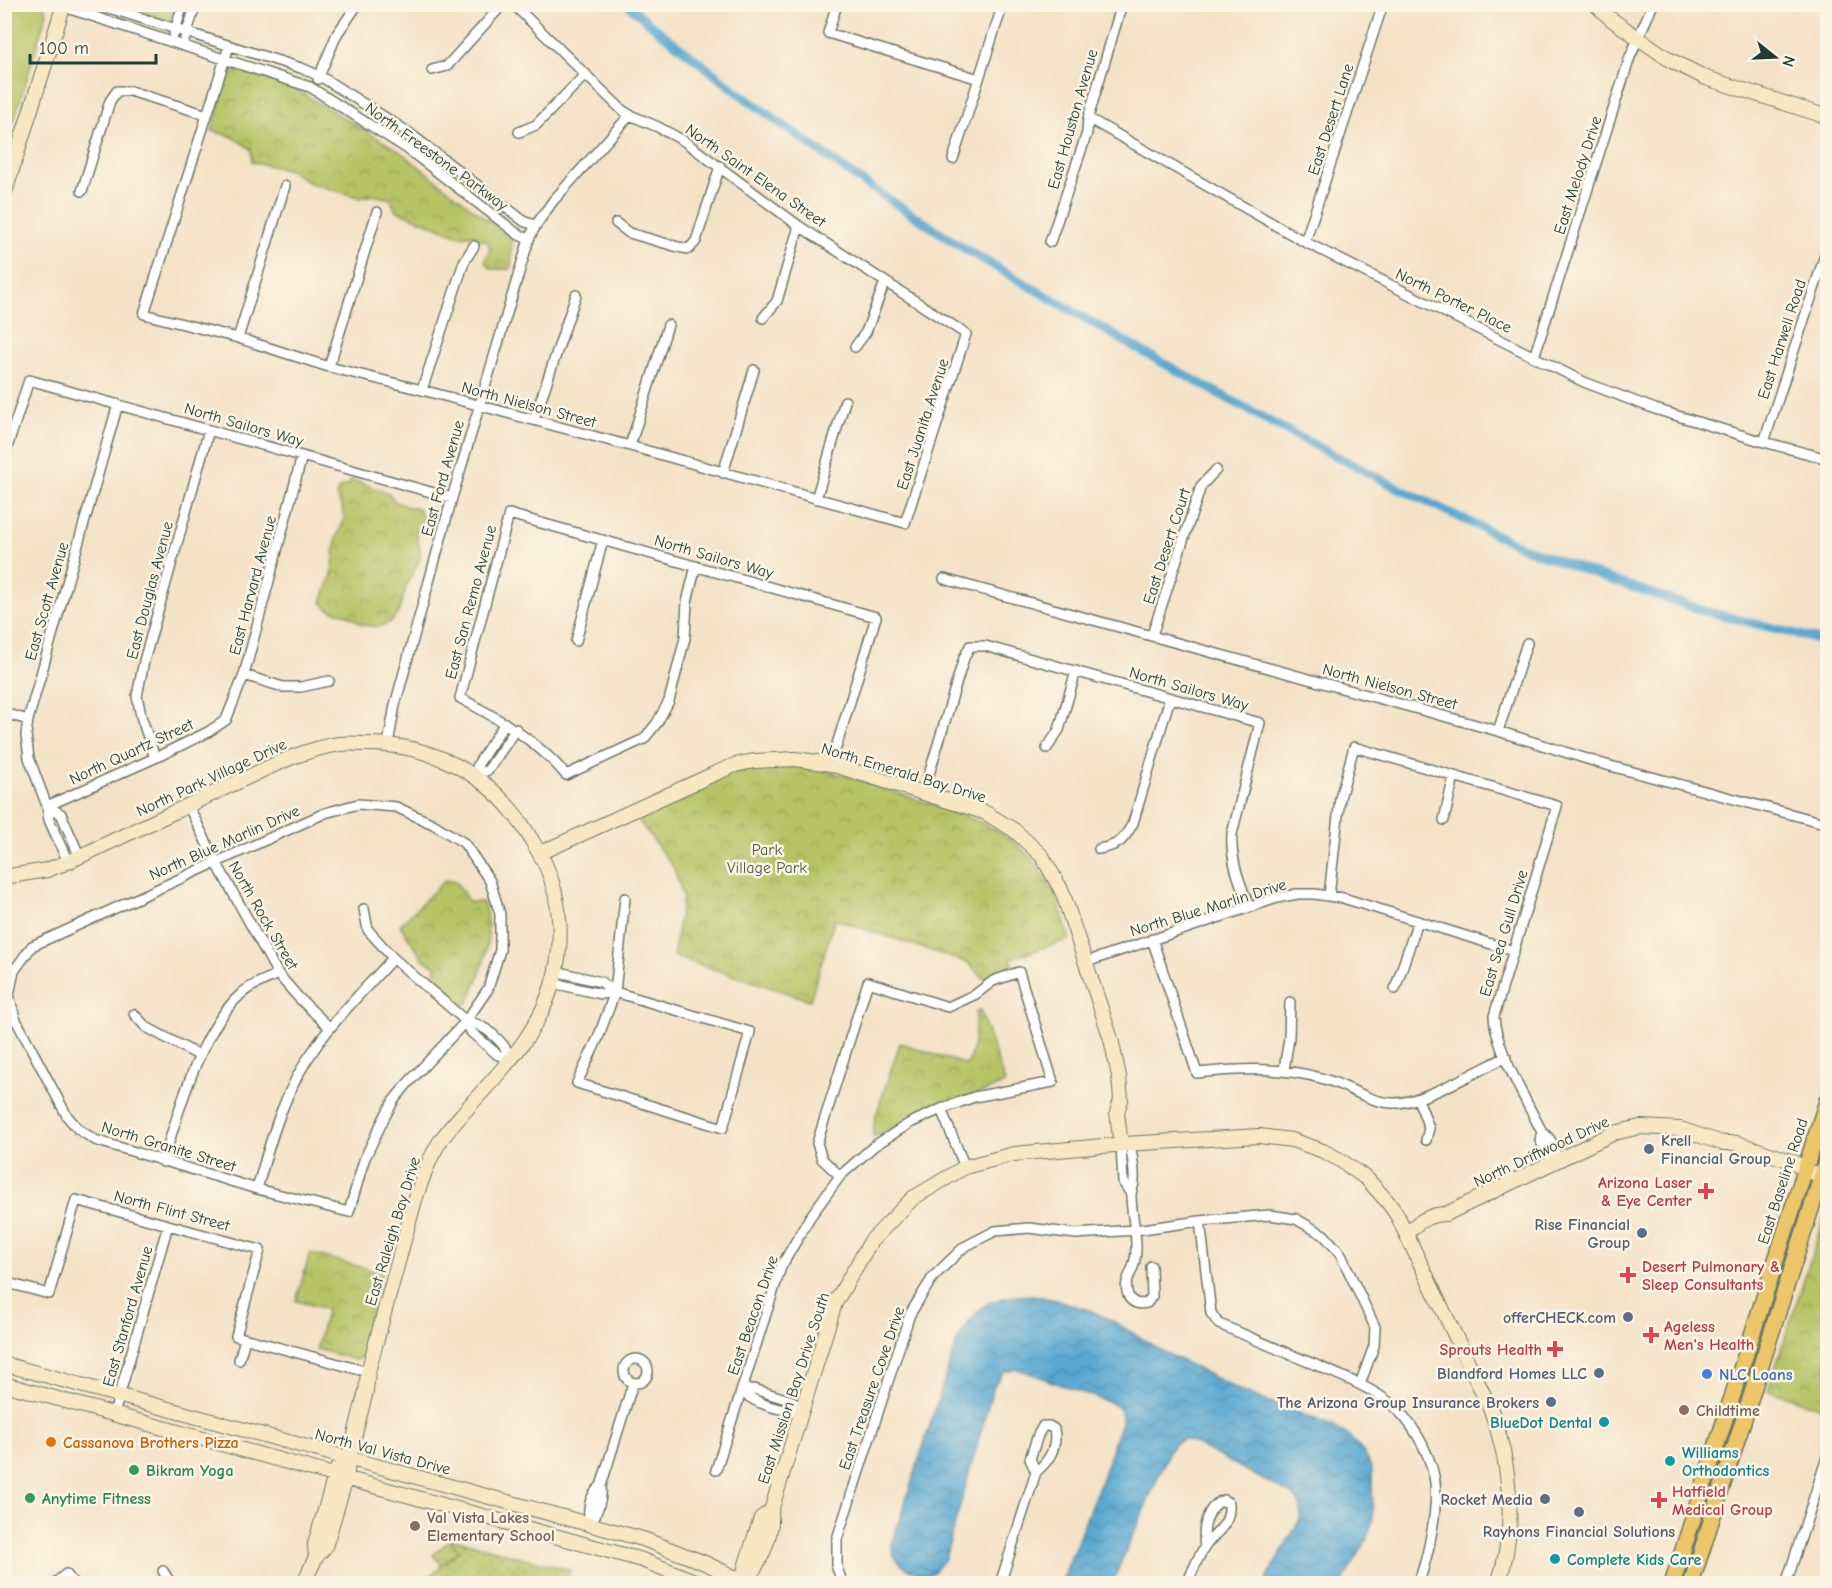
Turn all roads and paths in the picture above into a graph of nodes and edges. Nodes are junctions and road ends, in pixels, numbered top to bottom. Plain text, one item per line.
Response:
1 (96, 4) edge
2 (183, 4) edge
3 (196, 4) edge
4 (358, 4) edge
5 (503, 4) edge
6 (513, 4) edge
7 (837, 4) edge
8 (1003, 4) edge
9 (1122, 4) edge
10 (1383, 4) edge
11 (1595, 4) edge
12 (1653, 4) edge
13 (61, 5) edge
14 (176, 29) junction
15 (187, 33) junction
16 (1638, 38) junction
17 (171, 42) junction
18 (183, 45) junction
19 (229, 46) junction
20 (225, 59) junction
21 (432, 70) dead end
22 (586, 75) junction
23 (320, 76) junction
24 (979, 79) junction
25 (314, 90) junction
26 (207, 115) junction
27 (630, 116) junction
28 (1827, 117) edge
29 (1088, 118) junction
30 (519, 132) dead end
31 (953, 159) dead end
32 (720, 166) junction
33 (285, 186) dead end
34 (82, 191) dead end
35 (4, 195) edge
36 (377, 212) dead end
37 (616, 222) dead end
38 (536, 225) junction
39 (799, 226) junction
40 (529, 239) junction
41 (1050, 242) dead end
42 (1305, 242) junction
43 (474, 246) dead end
44 (1827, 246) edge
45 (885, 282) junction
46 (576, 295) dead end
47 (763, 318) dead end
48 (668, 325) dead end
49 (966, 334) joint
50 (238, 338) junction
51 (855, 347) dead end
52 (1534, 357) junction
53 (329, 367) junction
54 (754, 370) dead end
55 (422, 390) junction
56 (845, 401) dead end
57 (118, 404) junction
58 (478, 406) junction
59 (534, 420) junction
60 (209, 430) junction
61 (1764, 442) junction
62 (630, 446) junction
63 (302, 456) junction
64 (4, 457) edge
65 (1827, 459) edge
66 (1216, 470) dead end
67 (723, 473) junction
68 (452, 498) junction
69 (816, 499) junction
70 (508, 514) joint
71 (905, 523) joint
72 (603, 540) junction
73 (696, 566) junction
74 (944, 579) dead end
75 (1152, 635) junction
76 (576, 641) dead end
77 (1527, 643) dead end
78 (1076, 671) junction
79 (244, 675) junction
80 (329, 681) dead end
81 (1170, 698) junction
82 (4, 713) edge
83 (28, 720) junction
84 (226, 720) joint
85 (505, 723) junction
86 (516, 729) junction
87 (1498, 731) junction
88 (388, 744) junction
89 (1047, 748) dead end
90 (155, 758) junction
91 (831, 764) junction
92 (475, 775) junction
93 (1454, 776) junction
94 (924, 791) junction
95 (188, 805) junction
96 (47, 806) junction
97 (1444, 820) dead end
98 (1827, 824) edge
99 (1099, 849) dead end
100 (540, 853) junction
101 (74, 859) junction
102 (216, 862) junction
103 (4, 877) edge
104 (1329, 896) junction
105 (625, 898) dead end
106 (1249, 907) junction
107 (363, 909) dead end
108 (1418, 921) junction
109 (1152, 939) junction
110 (32, 946) joint
111 (1514, 951) junction
112 (393, 958) junction
113 (1086, 962) junction
114 (278, 974) junction
115 (554, 977) junction
116 (1395, 990) dead end
117 (615, 992) junction
118 (1290, 1002) dead end
119 (134, 1014) dead end
120 (466, 1021) junction
121 (330, 1028) junction
122 (200, 1056) junction
123 (1506, 1057) junction
124 (512, 1059) junction
125 (1284, 1070) junction
126 (1827, 1098) edge
127 (1418, 1099) junction
128 (941, 1109) junction
129 (1426, 1140) dead end
130 (1125, 1145) junction
131 (1827, 1156) edge
132 (1556, 1161) junction
133 (163, 1162) junction
134 (965, 1167) junction
135 (1817, 1174) edge
136 (840, 1176) junction
137 (257, 1189) junction
138 (349, 1212) joint
139 (1200, 1221) junction
140 (168, 1225) junction
141 (1135, 1230) junction
142 (1407, 1233) junction
143 (1150, 1266) dead end
144 (4, 1282) edge
145 (240, 1338) junction
146 (239, 1360) dead end
147 (4, 1364) edge
148 (368, 1372) junction
149 (633, 1383) dead end
150 (4, 1384) edge
151 (1360, 1384) junction
152 (741, 1391) junction
153 (120, 1395) junction
154 (802, 1411) junction
155 (114, 1414) junction
156 (1827, 1454) edge
157 (344, 1457) junction
158 (716, 1470) dead end
159 (1036, 1472) dead end
160 (340, 1477) junction
161 (590, 1525) junction
162 (1205, 1547) junction
163 (163, 1571) dead end
164 (744, 1582) edge
165 (54, 1584) edge
166 (74, 1584) edge
167 (171, 1584) edge
168 (303, 1584) edge
169 (702, 1584) edge
170 (843, 1584) edge
171 (1000, 1584) edge
172 (1187, 1584) edge
173 (1418, 1584) edge
174 (1498, 1584) edge
175 (1672, 1584) edge
176 (1691, 1584) edge
177 (1786, 1584) edge

1 - 14 street, North Freestone Parkway
2 - 14 street
3 - 15 street
4 - 23 street
5 - 21 street
6 - 22 street, North Saint Elena Street
7 - 24 street
8 - 24 street
9 - 29 street, East Houston Avenue
10 - 42 street, East Desert Lane
11 - 16 street
12 - 16 street, East Melody Drive
13 - 17 street, North Freestone Parkway
13 - 35 street
14 - 15 street, North Freestone Parkway
14 - 17 street
15 - 18 street
15 - 19 street, North Freestone Parkway
16 - 28 street
16 - 52 street, East Melody Drive
17 - 18 street, North Freestone Parkway
18 - 20 street, North Freestone Parkway
19 - 20 street
19 - 23 street, North Freestone Parkway
20 - 25 street, North Freestone Parkway
20 - 26 street
22 - 27 street, North Saint Elena Street
22 - 30 street
23 - 25 street
23 - 38 street, North Freestone Parkway
24 - 31 street
25 - 40 street, North Freestone Parkway
26 - 34 street
26 - 50 street, North Nielson Street
27 - 32 street, North Saint Elena Street
27 - 38 street, East Ford Avenue
29 - 41 street, East Houston Avenue
29 - 42 street, North Porter Place
32 - 37 street
32 - 39 street, North Saint Elena Street
33 - 50 street
36 - 53 street
38 - 40 street, East Ford Avenue
39 - 45 street, North Saint Elena Street
39 - 47 street
40 - 58 street, East Ford Avenue
42 - 52 street, North Porter Place
43 - 55 street
44 - 61 street, East Harwell Road
45 - 49 street, North Saint Elena Street
45 - 51 street
46 - 59 street
48 - 62 street
49 - 71 street, East Juanita Avenue
50 - 53 street, North Nielson Street
52 - 61 street, North Porter Place
53 - 55 street, North Nielson Street
54 - 67 street
55 - 58 street, North Nielson Street
56 - 69 street
57 - 60 street, North Sailors Way
57 - 64 street, North Sailors Way
57 - 83 street, East Scott Avenue
58 - 59 street, North Nielson Street
58 - 68 street, East Ford Avenue
59 - 62 street, North Nielson Street
60 - 63 street, North Sailors Way
60 - 90 street, East Douglas Avenue
61 - 65 street, North Porter Place
62 - 67 street, North Nielson Street
63 - 68 street, North Sailors Way
63 - 79 street, East Harvard Avenue
66 - 75 street, East Desert Court
67 - 69 street, North Nielson Street
68 - 88 street, East Ford Avenue
69 - 71 street, North Nielson Street
70 - 72 street, North Sailors Way
70 - 85 street, East San Remo Avenue
72 - 73 street, North Sailors Way
72 - 76 street
73 - 86 street
73 - 91 street, North Sailors Way
74 - 75 street, North Nielson Street
75 - 87 street, North Nielson Street
77 - 87 street
78 - 81 street, North Sailors Way
78 - 89 street
78 - 94 street, North Sailors Way
79 - 80 street
79 - 84 street, East Harvard Avenue
81 - 99 street
81 - 106 street, North Sailors Way
82 - 83 street
83 - 96 street, East Scott Avenue
84 - 90 street, North Quartz Street
85 - 86 street
85 - 92 street
86 - 92 street
87 - 98 street, North Nielson Street
88 - 92 street, North Park Village Drive
88 - 95 street, North Park Village Drive
90 - 96 street, North Quartz Street
91 - 94 street, North Emerald Bay Drive
91 - 100 street, North Emerald Bay Drive
92 - 100 street, North Park Village Drive
93 - 97 street
93 - 104 street
93 - 111 street, East Sea Gull Drive
94 - 113 street, North Emerald Bay Drive
95 - 101 street, North Park Village Drive
95 - 102 street, North Rock Street
96 - 101 street, East Scott Avenue
100 - 115 street, East Raleigh Bay Drive
101 - 103 street, North Park Village Drive
102 - 110 street, North Blue Marlin Drive
102 - 114 street, North Rock Street
102 - 120 street, North Blue Marlin Drive
104 - 106 street, North Blue Marlin Drive
104 - 108 street, North Blue Marlin Drive
105 - 117 street
106 - 109 street, North Blue Marlin Drive
107 - 112 street
108 - 111 street, North Blue Marlin Drive
108 - 116 street
109 - 113 street, North Blue Marlin Drive
109 - 125 street
110 - 133 street, North Granite Street
111 - 123 street, East Sea Gull Drive
112 - 120 street
112 - 121 street
113 - 130 street, North Emerald Bay Drive
114 - 121 street, North Rock Street
114 - 122 street
115 - 117 street
115 - 124 street, East Raleigh Bay Drive
117 - 117 street
118 - 125 street
119 - 122 street
120 - 124 street
120 - 138 street, North Blue Marlin Drive
121 - 137 street
122 - 133 street
123 - 127 street
123 - 132 street, East Sea Gull Drive
124 - 148 street, East Raleigh Bay Drive
125 - 127 street
126 - 135 main road, East Baseline Road
127 - 129 street
128 - 134 street
128 - 136 street, East Beacon Drive
128 - 136 street, East Beacon Drive
130 - 134 street, East Mission Bay Drive South
130 - 141 street, North Emerald Bay Drive
130 - 142 street, East Mission Bay Drive South
131 - 135 main road, East Baseline Road
132 - 135 street, North Driftwood Drive
132 - 142 street, North Driftwood Drive
133 - 137 street, North Granite Street
134 - 154 street, East Mission Bay Drive South
135 - 175 main road, East Baseline Road
135 - 176 main road, East Baseline Road
136 - 152 street, East Beacon Drive
137 - 138 street, North Granite Street
139 - 141 street, East Treasure Cove Drive
139 - 151 street
139 - 151 street, East Treasure Cove Drive
140 - 144 street, North Flint Street
140 - 145 street, North Flint Street
140 - 153 street, East Stanford Avenue
141 - 143 street, North Emerald Bay Drive
141 - 170 street, East Treasure Cove Drive
142 - 174 street, East Mission Bay Drive South
145 - 146 street
145 - 148 street
147 - 153 street, North Val Vista Drive
148 - 157 street, East Raleigh Bay Drive
149 - 161 street
150 - 155 street
151 - 173 street
152 - 154 street
152 - 158 street, East Beacon Drive
153 - 155 street, East Stanford Avenue
153 - 157 street, North Val Vista Drive
154 - 164 street, East Mission Bay Drive South
155 - 160 street
156 - 177 street
157 - 160 street, East Raleigh Bay Drive
157 - 161 street, North Val Vista Drive
159 - 171 street
160 - 168 street, East Raleigh Bay Drive
160 - 169 street
161 - 164 street, North Val Vista Drive
162 - 162 street
162 - 172 street
163 - 167 street
165 - 166 street

